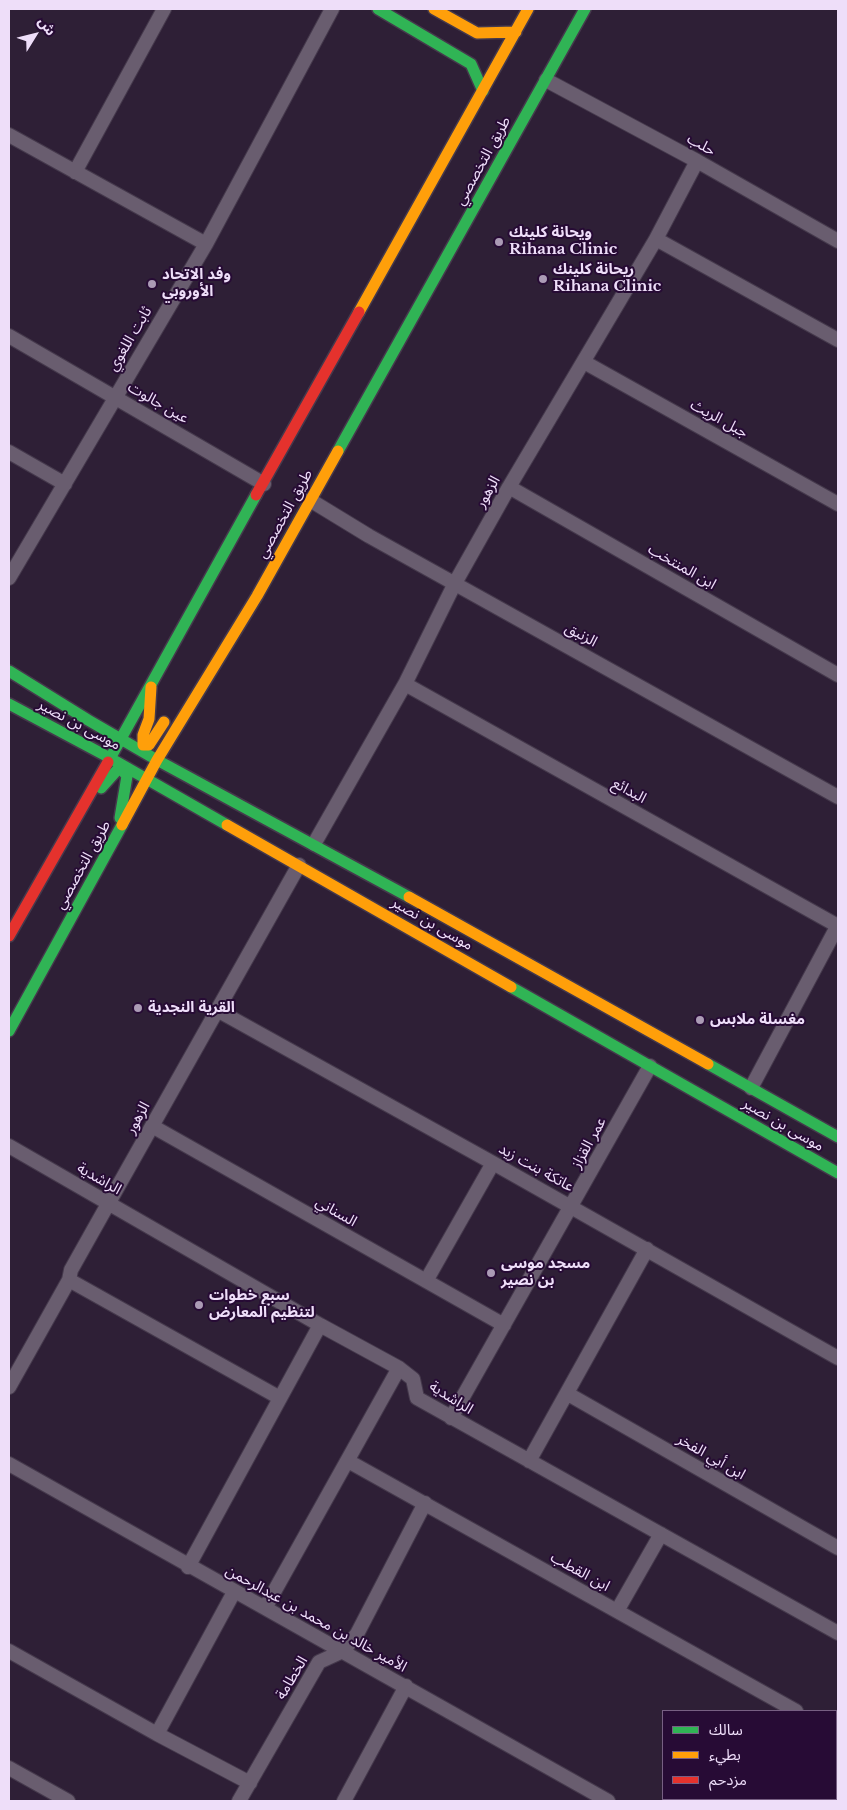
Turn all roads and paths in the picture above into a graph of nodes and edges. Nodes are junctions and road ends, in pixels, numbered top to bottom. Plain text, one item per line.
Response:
1 (164, 9) edge
2 (332, 9) edge
3 (378, 9) edge
4 (434, 9) edge
5 (528, 9) edge
6 (585, 9) edge
7 (516, 32) junction
8 (420, 33) junction
9 (546, 80) junction
10 (482, 91) junction
11 (9, 135) edge
12 (697, 161) junction
13 (75, 172) junction
14 (656, 239) junction
15 (838, 241) edge
16 (206, 244) junction
17 (9, 336) edge
18 (838, 340) edge
19 (584, 362) junction
20 (115, 397) junction
21 (9, 452) edge
22 (64, 484) junction
23 (264, 484) junction
24 (510, 487) junction
25 (310, 500) junction
26 (838, 504) edge
27 (9, 578) edge
28 (455, 583) junction
29 (9, 671) edge
30 (838, 675) edge
31 (152, 682) junction
32 (404, 684) junction
33 (194, 698) junction
34 (9, 704) edge
35 (88, 720) junction
36 (120, 738) junction
37 (81, 743) junction
38 (110, 758) junction
39 (157, 760) junction
40 (188, 776) junction
41 (146, 780) junction
42 (175, 796) junction
43 (838, 797) edge
44 (79, 814) junction
45 (117, 833) junction
46 (314, 844) junction
47 (299, 865) junction
48 (838, 926) edge
49 (9, 936) edge
50 (217, 1010) junction
51 (9, 1032) edge
52 (650, 1066) junction
53 (751, 1088) junction
54 (152, 1126) junction
55 (838, 1137) edge
56 (9, 1146) edge
57 (493, 1163) junction
58 (838, 1173) edge
59 (109, 1203) junction
60 (571, 1207) junction
61 (647, 1249) junction
62 (69, 1280) junction
63 (426, 1281) junction
64 (320, 1325) junction
65 (504, 1325) junction
66 (838, 1358) edge
67 (399, 1368) junction
68 (9, 1387) edge
69 (568, 1394) junction
70 (280, 1398) junction
71 (452, 1418) junction
72 (348, 1461) junction
73 (529, 1461) junction
74 (9, 1464) edge
75 (425, 1503) junction
76 (661, 1534) junction
77 (838, 1548) edge
78 (188, 1567) junction
79 (234, 1592) junction
80 (265, 1608) junction
81 (617, 1611) junction
82 (838, 1633) edge
83 (9, 1651) edge
84 (343, 1651) junction
85 (406, 1686) junction
86 (794, 1710) edge
87 (157, 1734) junction
88 (9, 1768) edge
89 (250, 1783) junction
90 (68, 1801) edge
91 (239, 1801) edge
92 (344, 1801) edge
93 (608, 1801) edge

1 - 13 street
2 - 16 street, ثابت اللغوي
3 - 8 main road
4 - 7 main road
4 - 8 main road
5 - 7 main road, طريق التخصصي
6 - 9 main road, طريق التخصصي
7 - 10 main road, طريق التخصصي
8 - 10 main road
9 - 12 street, حلب
9 - 25 main road, طريق التخصصي
10 - 23 main road, طريق التخصصي
11 - 13 street
12 - 14 street, الزهور
12 - 15 street, حلب
13 - 16 street
14 - 18 street
14 - 19 street, الزهور
16 - 20 street, ثابت اللغوي
17 - 20 street, عين جالوت
19 - 24 street, الزهور
19 - 26 street, جبل الريث
20 - 22 street, ثابت اللغوي
20 - 23 street, عين جالوت
21 - 22 street
22 - 27 street, ثابت اللغوي
23 - 31 main road, طريق التخصصي
24 - 28 street, الزهور
24 - 30 street, ابن المنتخب
25 - 28 street, الزنبق
25 - 33 main road, طريق التخصصي
28 - 32 street, الزهور
28 - 43 street, الزنبق
29 - 35 main road
31 - 33 main road
31 - 36 main road, طريق التخصصي
32 - 46 street, الزهور
32 - 48 street, البدائع
33 - 39 main road, طريق التخصصي
34 - 37 main road, موسى بن نصير
35 - 36 main road
35 - 37 main road
36 - 38 main road, طريق التخصصي
36 - 39 main road
37 - 38 main road, موسى بن نصير
38 - 41 main road, موسى بن نصير
38 - 44 main road, طريق التخصصي
39 - 40 main road
39 - 41 main road, طريق التخصصي
40 - 42 main road
40 - 46 main road
41 - 42 main road, موسى بن نصير
41 - 45 main road, طريق التخصصي
42 - 47 main road, موسى بن نصير
44 - 45 main road
44 - 49 main road, طريق التخصصي
45 - 51 main road, طريق التخصصي
46 - 53 main road
47 - 50 street, الزهور
47 - 52 main road, موسى بن نصير
48 - 53 street
50 - 54 street, الزهور
50 - 57 street, عاتكة بنت زيد
52 - 58 main road, موسى بن نصير
52 - 60 street, عمر القزاز
53 - 55 main road
54 - 59 street, الزهور
54 - 63 street, السناني
56 - 59 street, الراشدية
57 - 60 street, عاتكة بنت زيد
57 - 63 street
59 - 62 street, الزهور
59 - 64 street, الراشدية
60 - 61 street, عاتكة بنت زيد
60 - 65 street, عمر القزاز
61 - 66 street, عاتكة بنت زيد
61 - 69 street
62 - 68 street, الزهور
62 - 70 street
63 - 65 street, السناني
64 - 67 street, الراشدية
64 - 70 street
65 - 71 street, عمر القزاز
67 - 71 street, الراشدية
67 - 72 street
69 - 73 street
69 - 77 street, ابن أبي الفخر
70 - 78 street
71 - 73 street, الراشدية
72 - 75 street, ابن القطب
72 - 80 street
73 - 76 street, الراشدية
74 - 78 street, الأمير خالد بن محمد بن عبدالرحمن
75 - 81 street, ابن القطب
75 - 84 street, الخطامة
76 - 81 street
76 - 82 street, الراشدية
78 - 79 street, الأمير خالد بن محمد بن عبدالرحمن
79 - 80 street, الأمير خالد بن محمد بن عبدالرحمن
79 - 87 street
80 - 84 street, الأمير خالد بن محمد بن عبدالرحمن
81 - 86 street, ابن القطب
83 - 87 street
84 - 85 street, الأمير خالد بن محمد بن عبدالرحمن
84 - 89 street, الخطامة
85 - 92 street
85 - 93 street, الأمير خالد بن محمد بن عبدالرحمن
87 - 89 street
88 - 90 street
89 - 91 street, الخطامة

